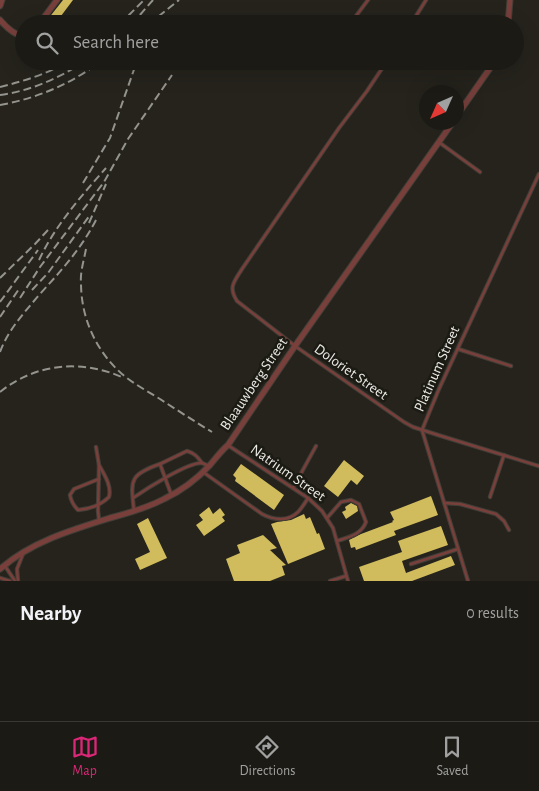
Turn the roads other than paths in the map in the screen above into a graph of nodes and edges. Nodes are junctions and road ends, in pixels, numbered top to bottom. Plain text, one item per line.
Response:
1 (2, 0) edge
2 (57, 0) edge
3 (368, 0) edge
4 (426, 0) edge
5 (510, 0) edge
6 (0, 6) edge
7 (46, 15) edge
8 (357, 15) edge
9 (417, 15) edge
10 (509, 15) edge
11 (0, 20) edge
12 (15, 32) edge
13 (381, 70) edge
14 (489, 70) edge
15 (464, 106) edge
16 (447, 130) edge
17 (438, 143) junction
18 (480, 172) dead end
19 (539, 174) edge
20 (295, 346) junction
21 (458, 349) junction
22 (511, 366) dead end
23 (422, 430) junction
24 (228, 445) junction
25 (96, 446) dead end
26 (316, 446) dead end
27 (504, 455) junction
28 (202, 463) junction
29 (160, 464) junction
30 (99, 465) junction
31 (209, 466) junction
32 (539, 466) edge
33 (202, 472) junction
34 (165, 477) junction
35 (98, 479) junction
36 (293, 488) junction
37 (171, 495) junction
38 (490, 497) dead end
39 (133, 498) junction
40 (308, 498) junction
41 (444, 503) junction
42 (98, 505) junction
43 (134, 511) junction
44 (327, 518) junction
45 (99, 521) junction
46 (509, 530) dead end
47 (337, 541) junction
48 (25, 550) junction
49 (458, 550) junction
50 (411, 564) dead end
51 (2, 567) edge
52 (346, 576) junction
53 (0, 578) edge
54 (10, 581) edge
55 (17, 581) edge
56 (330, 581) edge
57 (348, 581) edge
58 (468, 581) edge

1 - 6 street
2 - 7 street
3 - 8 lane
4 - 9 lane
5 - 10 street
11 - 12 street
13 - 20 lane, Doloriet Street
14 - 15 street
16 - 17 street, Blaauwberg Street
17 - 18 lane
17 - 20 street, Blaauwberg Street
19 - 21 lane, Platinum Street
20 - 23 lane, Doloriet Street
20 - 24 street, Blaauwberg Street
21 - 22 lane
21 - 23 lane, Platinum Street
23 - 27 lane, Doloriet Street
23 - 41 lane, Platinum Street
24 - 31 street, Blaauwberg Street
24 - 36 lane, Natrium Street
25 - 30 lane
26 - 36 lane
27 - 32 lane, Doloriet Street
27 - 38 lane
28 - 29 lane
28 - 31 lane
28 - 34 lane
29 - 34 lane
29 - 39 lane
30 - 35 lane
30 - 42 lane
31 - 33 street, Blaauwberg Street
33 - 37 street, Blaauwberg Street
33 - 40 lane
34 - 37 lane
34 - 39 lane
35 - 42 lane
35 - 42 lane
36 - 40 lane, Natrium Street
37 - 43 street, Blaauwberg Street
39 - 43 lane
40 - 44 lane, Natrium Street
41 - 46 lane
41 - 49 lane, Platinum Street
42 - 45 lane
43 - 45 street, Blaauwberg Street
44 - 47 lane, Natrium Street
44 - 47 lane
45 - 48 street, Blaauwberg Street
47 - 52 lane, Natrium Street
48 - 51 street, Blaauwberg Street
48 - 55 lane
49 - 50 lane
49 - 58 lane, Platinum Street
51 - 55 lane
52 - 56 lane
52 - 57 lane, Natrium Street
53 - 54 lane

